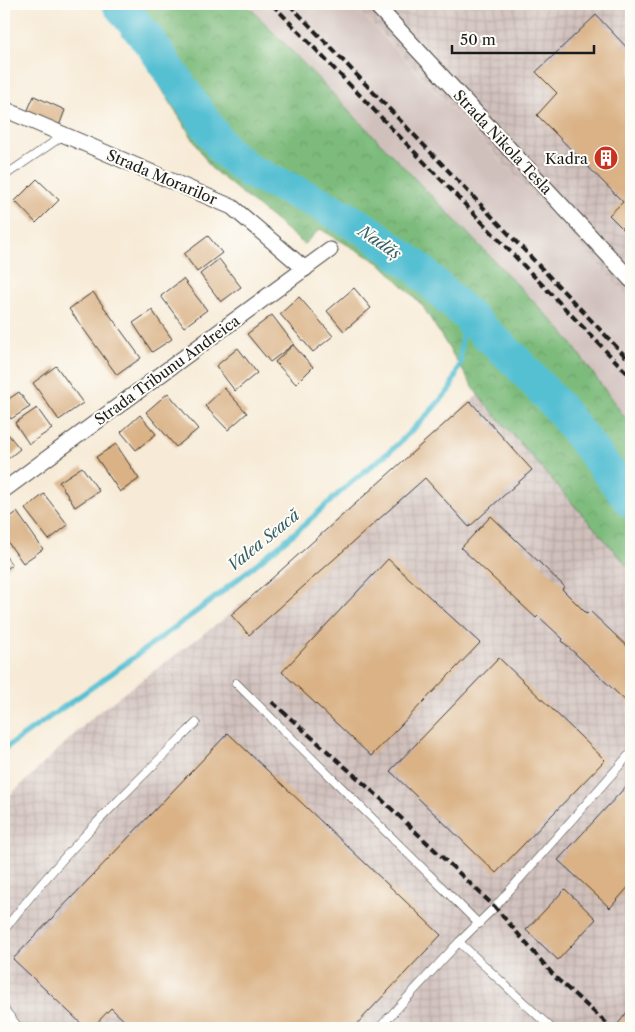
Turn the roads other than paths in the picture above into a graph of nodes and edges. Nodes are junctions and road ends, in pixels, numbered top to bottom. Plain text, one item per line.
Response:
1 (375, 4) edge
2 (4, 109) edge
3 (64, 135) junction
4 (4, 176) edge
5 (330, 250) dead end
6 (305, 269) junction
7 (631, 280) edge
8 (4, 490) edge
9 (236, 683) dead end
10 (196, 723) dead end
11 (628, 756) dead end
12 (479, 924) junction
13 (4, 930) edge
14 (459, 942) junction
15 (4, 1009) edge
16 (20, 1028) edge
17 (378, 1028) edge
18 (551, 1028) edge

1 - 7 street, Strada Nikola Tesla
2 - 3 street, Strada Morarilor
3 - 4 lane
3 - 6 street, Strada Morarilor
5 - 6 street, Strada Tribunu Andreica
6 - 8 street, Strada Tribunu Andreica
9 - 12 lane
10 - 13 lane
11 - 12 lane
12 - 14 lane
14 - 17 lane
14 - 18 lane
15 - 16 lane

